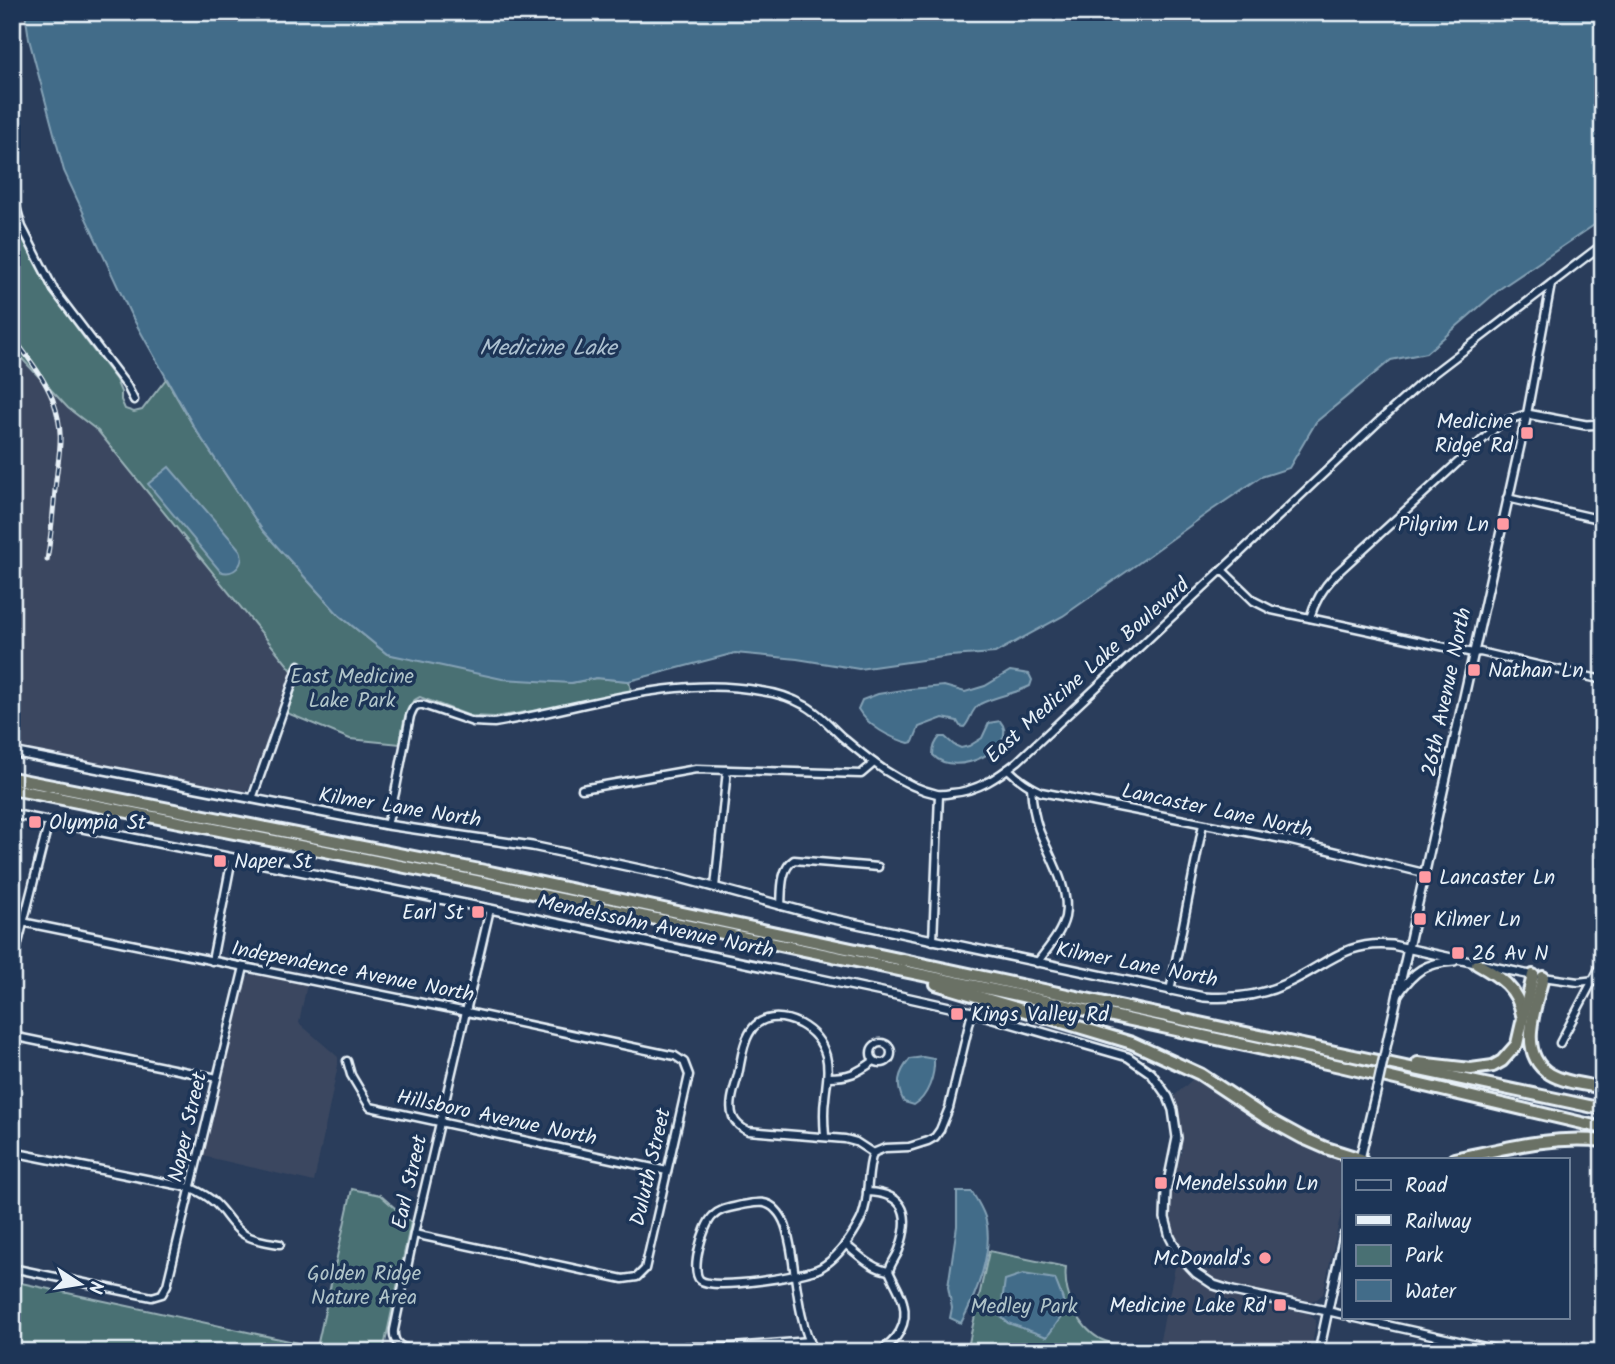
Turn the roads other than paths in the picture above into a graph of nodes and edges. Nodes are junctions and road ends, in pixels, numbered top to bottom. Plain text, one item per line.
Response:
1 (12, 193) edge
2 (1603, 244) edge
3 (1551, 284) junction
4 (134, 400) dead end
5 (1527, 414) junction
6 (1603, 424) edge
7 (1507, 498) junction
8 (1603, 520) edge
9 (1222, 570) junction
10 (1310, 618) junction
11 (1473, 653) junction
12 (299, 665) dead end
13 (1603, 680) edge
14 (12, 752) edge
15 (874, 763) junction
16 (727, 769) junction
17 (1008, 769) junction
18 (12, 778) edge
19 (1031, 787) junction
20 (12, 789) edge
21 (582, 789) dead end
22 (939, 794) junction
23 (252, 799) junction
24 (12, 814) edge
25 (49, 821) junction
26 (1203, 824) junction
27 (387, 825) junction
28 (232, 858) junction
29 (878, 867) dead end
30 (1424, 873) junction
31 (715, 887) junction
32 (781, 906) junction
33 (490, 909) junction
34 (12, 920) edge
35 (23, 923) junction
36 (933, 941) junction
37 (1407, 948) junction
38 (212, 961) junction
39 (1464, 961) junction
40 (1603, 961) edge
41 (1037, 963) junction
42 (1477, 964) junction
43 (877, 965) junction
44 (12, 967) edge
45 (244, 967) junction
46 (1538, 976) junction
47 (1603, 979) edge
48 (1593, 981) junction
49 (1170, 991) junction
50 (1396, 998) junction
51 (467, 1012) junction
52 (972, 1012) junction
53 (1522, 1024) junction
54 (12, 1036) edge
55 (1560, 1043) dead end
56 (1349, 1054) junction
57 (874, 1060) dead end
58 (347, 1061) dead end
59 (684, 1062) joint
60 (828, 1077) junction
61 (217, 1078) junction
62 (1603, 1088) edge
63 (1603, 1109) edge
64 (441, 1122) junction
65 (1603, 1128) edge
66 (825, 1136) junction
67 (1603, 1141) edge
68 (12, 1152) edge
69 (873, 1153) junction
70 (1358, 1158) edge
71 (1361, 1158) edge
72 (1459, 1158) edge
73 (667, 1171) junction
74 (191, 1188) junction
75 (867, 1192) junction
76 (414, 1234) junction
77 (1342, 1243) edge
78 (280, 1244) dead end
79 (845, 1244) junction
80 (12, 1268) edge
81 (889, 1271) junction
82 (795, 1276) junction
83 (1327, 1311) junction
84 (1342, 1315) edge
85 (1355, 1318) edge
86 (810, 1341) junction
87 (422, 1352) edge
88 (672, 1352) edge
89 (815, 1352) edge
90 (878, 1352) edge
91 (1319, 1352) edge
92 (1508, 1352) edge

1 - 4 street
2 - 3 street, East Medicine Lake Boulevard
3 - 5 street, 26th Avenue North
3 - 9 street, East Medicine Lake Boulevard
5 - 6 street
5 - 7 street, 26th Avenue North
5 - 10 street
7 - 8 street
7 - 11 street, 26th Avenue North
9 - 10 street
9 - 17 street, East Medicine Lake Boulevard
10 - 11 street
11 - 13 street
11 - 30 street, 26th Avenue North
12 - 23 street
14 - 23 street, Kilmer Lane North
15 - 16 street
15 - 22 street, East Medicine Lake Boulevard
15 - 27 street, East Medicine Lake Boulevard
16 - 21 street
16 - 31 street
17 - 19 street, Lancaster Lane North
17 - 22 street, East Medicine Lake Boulevard
18 - 56 highway
19 - 26 street, Lancaster Lane North
19 - 41 street
20 - 43 highway
22 - 36 street
23 - 27 street, Kilmer Lane North
24 - 25 street, Mendelssohn Avenue North
25 - 28 street, Mendelssohn Avenue North
25 - 35 street
26 - 30 street, Lancaster Lane North
26 - 49 street
27 - 31 street, Kilmer Lane North
28 - 33 street, Mendelssohn Avenue North
28 - 38 street
29 - 32 street
30 - 37 street, 26th Avenue North
31 - 32 street, Kilmer Lane North
32 - 36 street, Kilmer Lane North
33 - 51 street, Earl Street
33 - 52 street, Mendelssohn Avenue North
34 - 35 street, Independence Avenue North
35 - 38 street, Independence Avenue North
35 - 44 street
36 - 41 street, Kilmer Lane North
37 - 39 street, Kilmer Lane North
37 - 49 street, Kilmer Lane North
37 - 50 street, 26th Avenue North
38 - 45 street, Independence Avenue North
39 - 42 street, Kilmer Lane North
39 - 50 street
40 - 48 street
41 - 49 street, Kilmer Lane North
42 - 46 street, Kilmer Lane North
42 - 53 highway
43 - 65 highway
43 - 70 highway
45 - 51 street, Independence Avenue North
45 - 61 street, Naper Street
46 - 48 street, Kilmer Lane North
46 - 53 highway
46 - 62 highway
47 - 48 street, Kilmer Lane North
48 - 55 street
50 - 71 street, 26th Avenue North, bridge
51 - 59 street, Independence Avenue North
51 - 64 street, Earl Street
52 - 69 street
52 - 83 street, Mendelssohn Avenue North
53 - 56 highway
54 - 61 street
56 - 63 highway
57 - 60 street
58 - 64 street, Hillsboro Avenue North
59 - 73 street, Duluth Street
60 - 66 street
60 - 66 street
61 - 74 street, Naper Street
64 - 73 street, Hillsboro Avenue North
64 - 76 street, Earl Street
66 - 69 street
67 - 72 highway
68 - 74 street
69 - 75 street
73 - 76 street, Duluth Street
74 - 78 street
74 - 80 street, Naper Street
75 - 79 street
75 - 81 street
76 - 87 street, Earl Street
77 - 83 street
79 - 81 street
79 - 82 street
81 - 90 street
82 - 82 street
82 - 86 street
83 - 84 street
83 - 91 street
85 - 92 street
86 - 88 street
86 - 89 street

